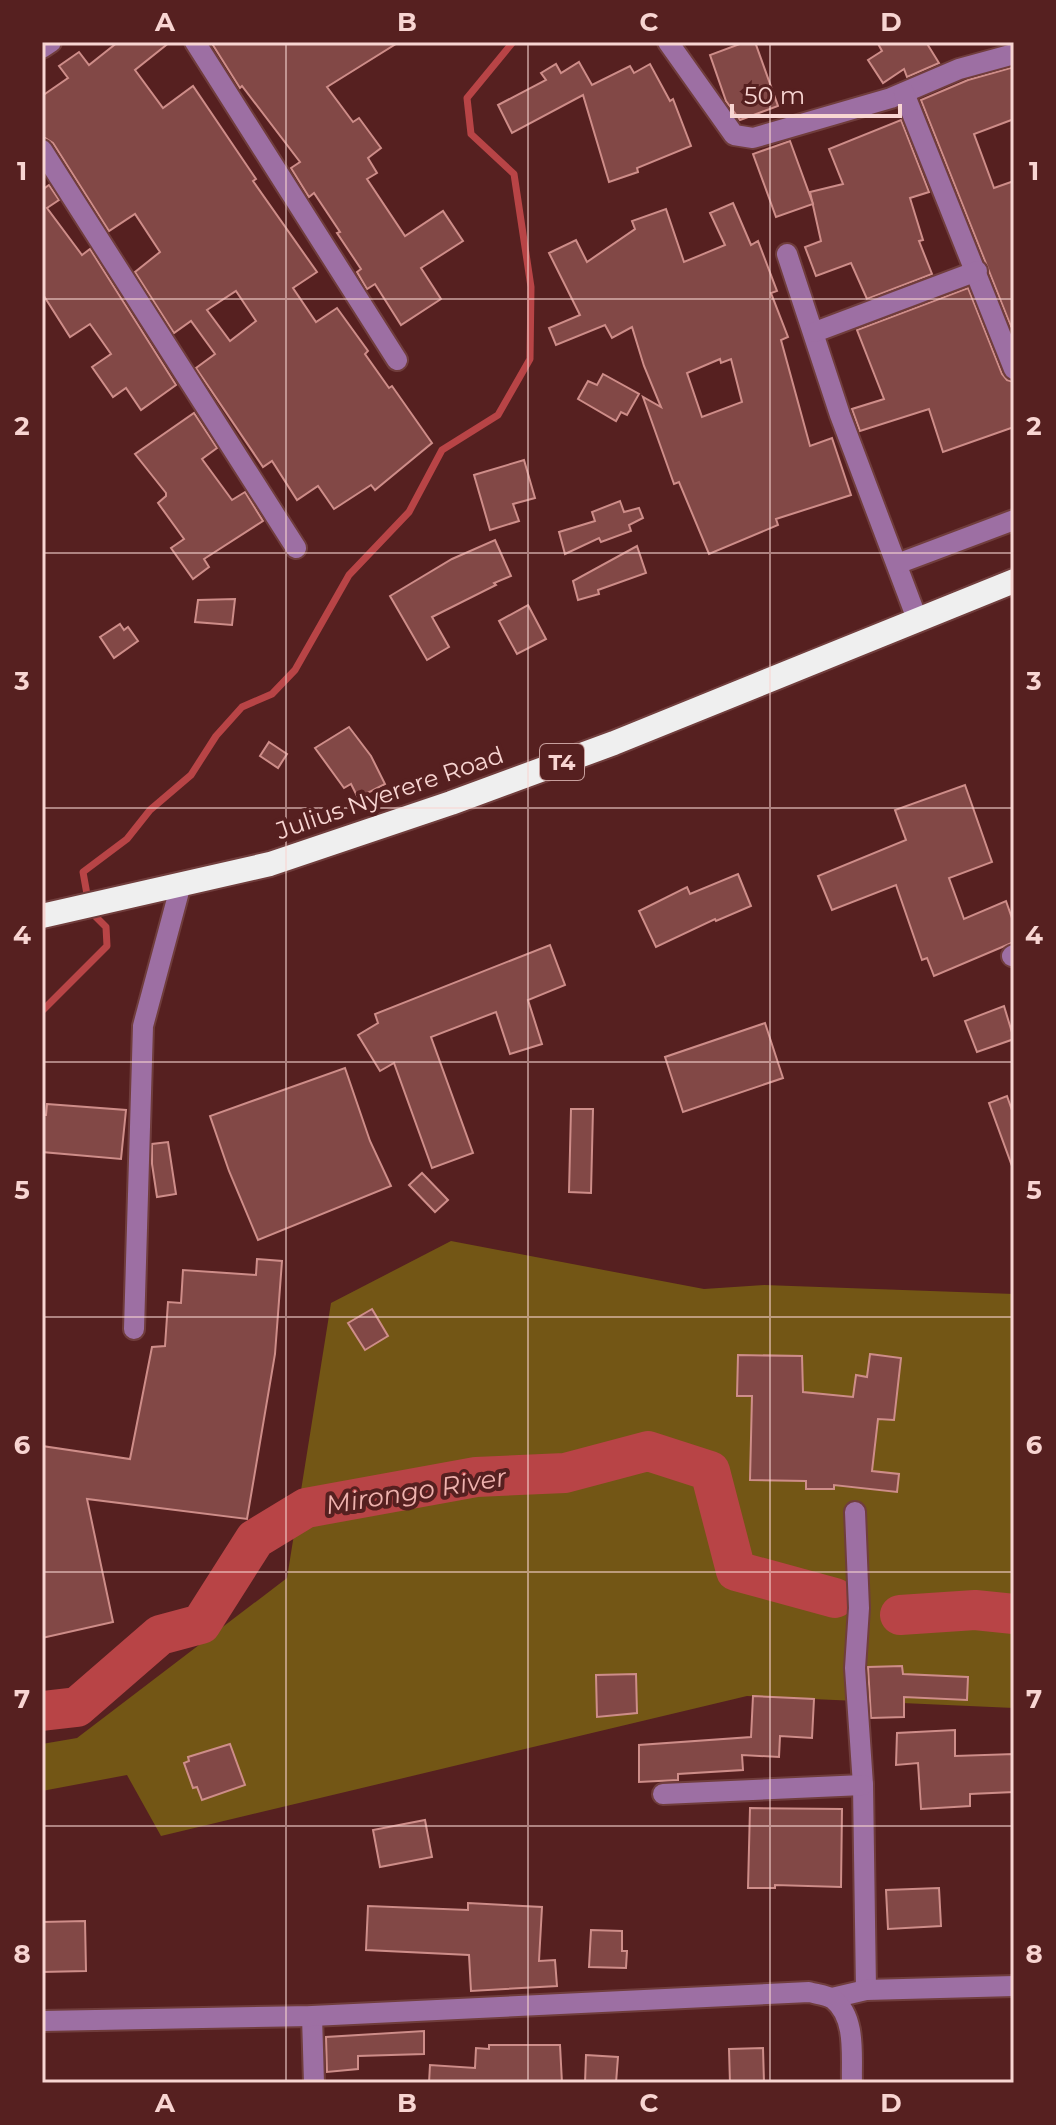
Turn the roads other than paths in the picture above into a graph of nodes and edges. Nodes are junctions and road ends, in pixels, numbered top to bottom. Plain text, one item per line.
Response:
1 (51, 42) edge
2 (195, 42) edge
3 (668, 42) edge
4 (42, 48) edge
5 (1014, 54) edge
6 (904, 93) junction
7 (42, 150) edge
8 (787, 254) dead end
9 (977, 271) junction
10 (815, 332) junction
11 (397, 360) dead end
12 (1014, 369) edge
13 (1014, 520) edge
14 (296, 548) dead end
15 (897, 564) junction
16 (1014, 581) edge
17 (917, 619) junction
18 (181, 884) junction
19 (42, 916) edge
20 (134, 1329) dead end
21 (855, 1512) dead end
22 (863, 1785) junction
23 (663, 1794) dead end
24 (1014, 1986) edge
25 (866, 1990) junction
26 (832, 1998) junction
27 (312, 2016) junction
28 (42, 2021) edge
29 (314, 2083) edge
30 (852, 2083) edge

1 - 4 street
2 - 11 street
3 - 6 street
5 - 6 street
6 - 9 street
7 - 14 street
8 - 10 street
9 - 10 street
9 - 12 street
10 - 15 street
13 - 15 street
15 - 17 street
16 - 17 highway, Julius Nyerere Road / T4
17 - 18 highway, Julius Nyerere Road / T4
18 - 19 highway, Julius Nyerere Road / T4
18 - 20 street
21 - 22 street
22 - 23 street
22 - 25 street
24 - 25 street
25 - 26 street
26 - 27 street
26 - 30 street
27 - 28 street
27 - 29 street

